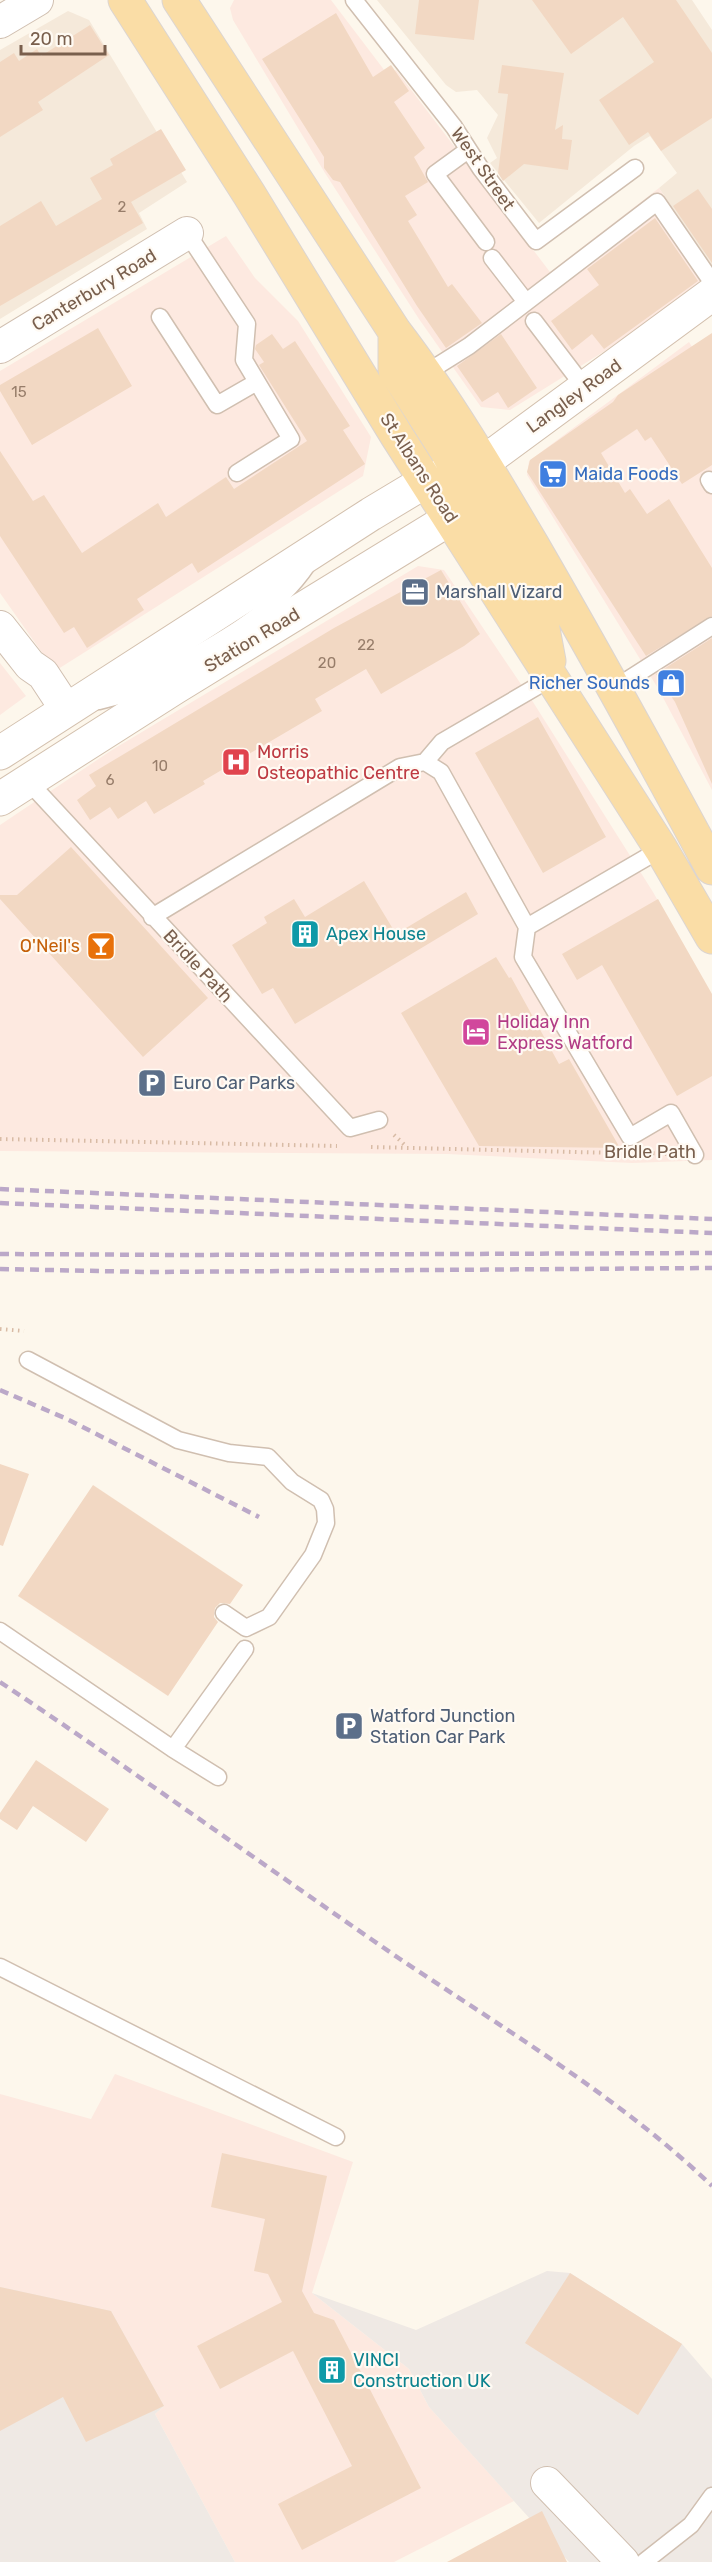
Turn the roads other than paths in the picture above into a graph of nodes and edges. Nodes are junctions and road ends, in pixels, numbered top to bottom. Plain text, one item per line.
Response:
1 (37, 0) edge
2 (125, 0) edge
3 (354, 0) edge
4 (182, 1) edge
5 (0, 21) edge
6 (468, 150) junction
7 (635, 168) dead end
8 (187, 233) joint
9 (712, 282) edge
10 (712, 294) edge
11 (526, 302) junction
12 (160, 317) dead end
13 (534, 321) dead end
14 (395, 332) junction
15 (0, 347) edge
16 (426, 373) junction
17 (257, 382) junction
18 (585, 388) junction
19 (237, 473) dead end
20 (469, 474) junction
21 (426, 482) junction
22 (451, 518) junction
23 (712, 626) edge
24 (0, 627) edge
25 (553, 677) junction
26 (615, 688) junction
27 (66, 709) junction
28 (0, 753) edge
29 (425, 762) junction
30 (27, 780) junction
31 (0, 799) edge
32 (661, 849) junction
33 (712, 868) edge
34 (152, 916) junction
35 (527, 927) junction
36 (712, 937) edge
37 (379, 1120) dead end
38 (695, 1155) road end
39 (28, 1360) dead end
40 (224, 1613) dead end
41 (0, 1630) edge
42 (245, 1648) dead end
43 (173, 1749) junction
44 (218, 1777) dead end
45 (0, 1967) edge
46 (336, 2137) dead end
47 (547, 2483) dead end
48 (712, 2496) edge
49 (623, 2562) edge
50 (644, 2562) edge

1 - 5 street
2 - 21 main road, St Albans Road
3 - 6 lane, West Street
4 - 14 main road
6 - 7 lane, West Street
6 - 11 lane
8 - 15 street, Canterbury Road
8 - 17 lane
9 - 11 lane
10 - 18 street, Langley Road
11 - 16 lane
12 - 17 lane
13 - 18 lane
14 - 16 main road
14 - 20 main road
16 - 20 main road
17 - 19 lane
18 - 20 street, Langley Road
20 - 21 street, Langley Road
20 - 22 street, Station Road
20 - 25 main road
20 - 26 main road
21 - 22 main road, St Albans Road
21 - 27 street
22 - 25 main road, St Albans Road
22 - 30 street, Station Road
23 - 26 lane
24 - 27 street
25 - 29 lane
25 - 32 main road, St Albans Road
26 - 33 main road
27 - 28 street
29 - 34 lane
29 - 35 lane
30 - 31 street, Station Road
30 - 34 lane, Bridle Path
32 - 35 lane
32 - 36 main road, St Albans Road
34 - 37 lane, Bridle Path
35 - 38 lane
39 - 40 lane
41 - 43 lane
42 - 43 lane
43 - 44 lane
45 - 46 lane
47 - 49 street
48 - 50 lane

